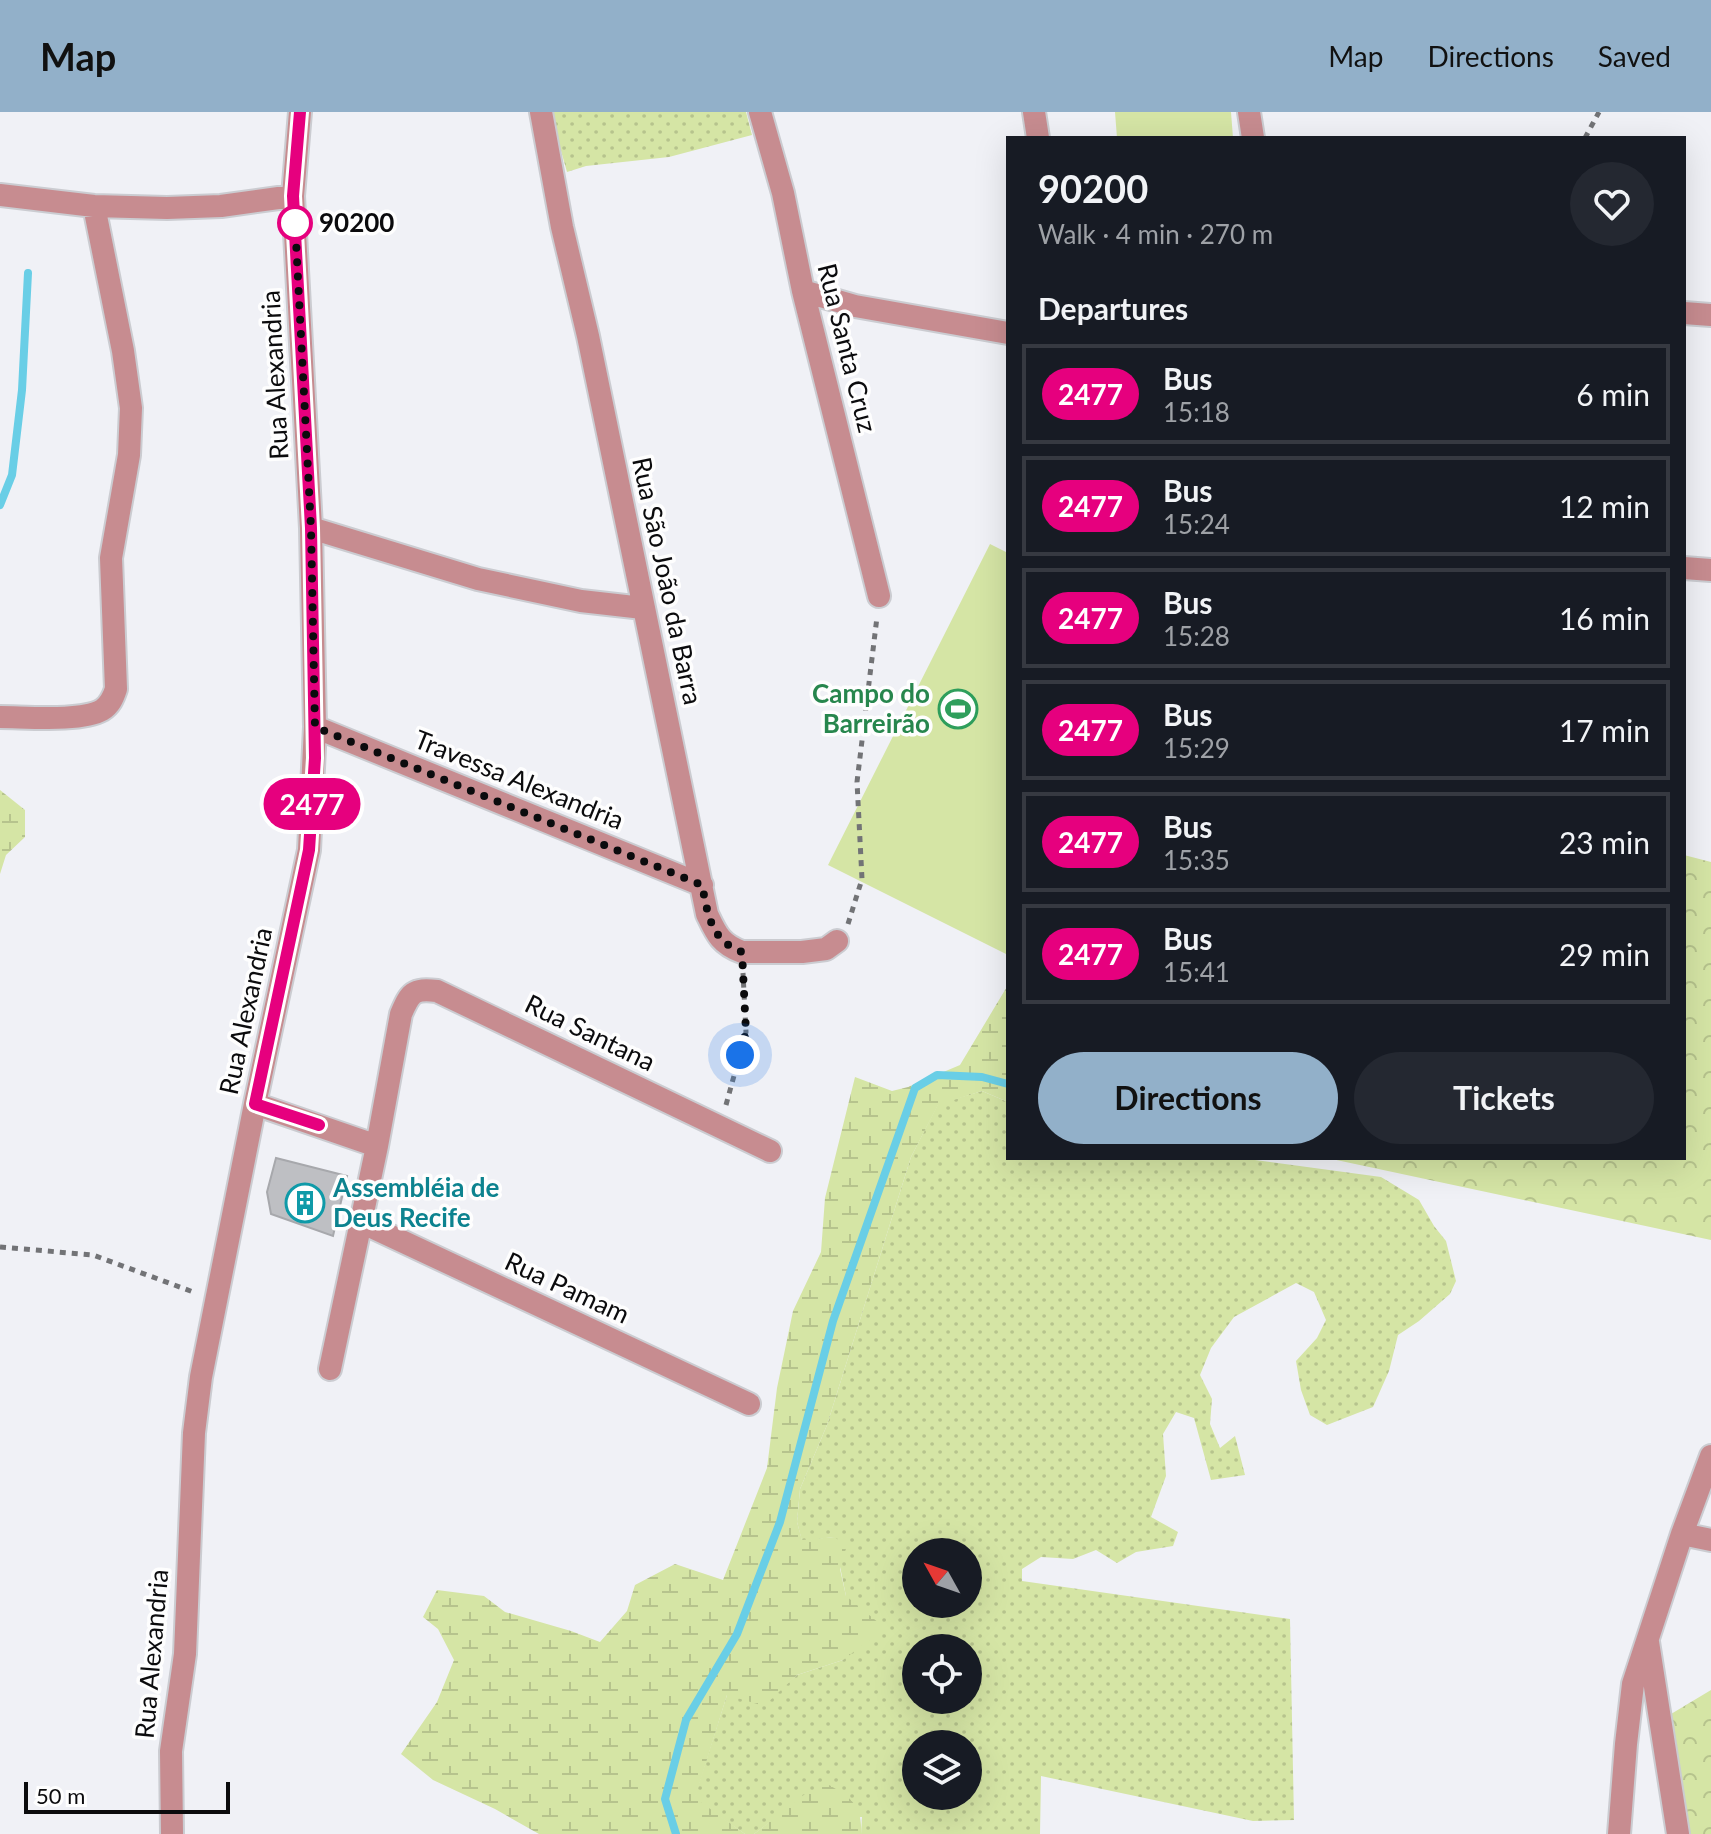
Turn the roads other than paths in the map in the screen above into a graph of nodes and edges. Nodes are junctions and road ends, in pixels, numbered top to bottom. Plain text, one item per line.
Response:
1 (300, 112) edge
2 (541, 112) edge
3 (760, 112) edge
4 (1034, 112) edge
5 (1249, 112) edge
6 (1038, 136) edge
7 (1253, 136) edge
8 (0, 195) edge
9 (293, 196) junction
10 (94, 206) junction
11 (803, 291) junction
12 (1686, 313) edge
13 (1711, 315) edge
14 (1006, 333) edge
15 (311, 528) junction
16 (1686, 568) edge
17 (1711, 570) edge
18 (879, 596) road end
19 (643, 608) junction
20 (0, 717) edge
21 (315, 727) junction
22 (702, 885) junction
23 (837, 941) road end
24 (255, 1104) junction
25 (377, 1146) junction
26 (770, 1151) dead end
27 (361, 1222) junction
28 (330, 1369) dead end
29 (749, 1404) dead end
30 (1711, 1456) edge
31 (1682, 1534) junction
32 (1711, 1540) edge
33 (1647, 1637) junction
34 (172, 1834) edge
35 (1619, 1834) edge
36 (1678, 1834) edge

1 - 9 street, Rua Alexandria
2 - 19 street, Rua São João da Barra
3 - 11 street, Rua Santa Cruz
4 - 6 street
5 - 7 street
8 - 10 street
9 - 10 street
9 - 15 street, Rua Alexandria
10 - 20 street
11 - 14 street
11 - 18 street, Rua Santa Cruz
12 - 13 street
15 - 19 street
15 - 21 street, Rua Alexandria
16 - 17 street
19 - 22 street, Rua São João da Barra
21 - 22 street, Travessa Alexandria
21 - 24 street, Rua Alexandria
22 - 23 street, Rua São João da Barra
24 - 25 street
24 - 34 street, Rua Alexandria
25 - 26 street, Rua Santana
25 - 27 street
27 - 28 street
27 - 29 street, Rua Pamam
30 - 31 street
31 - 32 street
31 - 33 street
33 - 35 street
33 - 36 street

